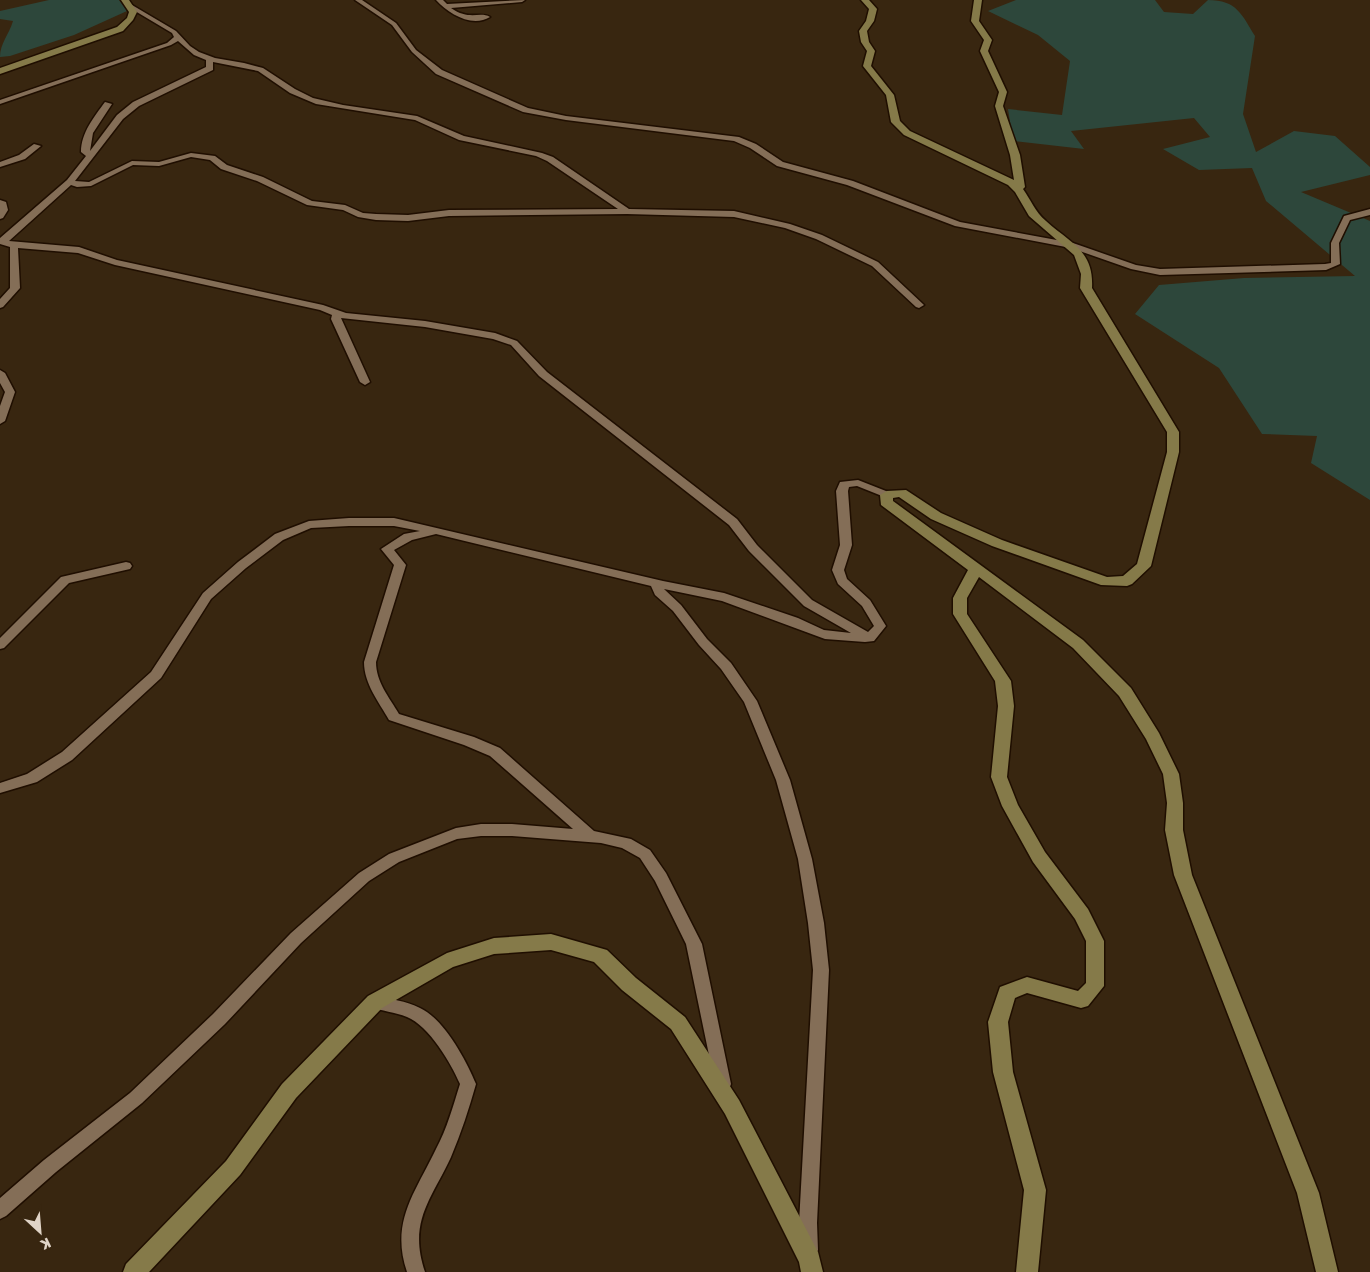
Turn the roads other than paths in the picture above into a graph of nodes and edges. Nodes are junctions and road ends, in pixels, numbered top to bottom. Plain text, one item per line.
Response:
1 (125, 0) edge
2 (358, 0) edge
3 (439, 0) edge
4 (522, 0) edge
5 (865, 0) edge
6 (978, 0) edge
7 (446, 6) junction
8 (132, 7) junction
9 (487, 17) dead end
10 (178, 38) junction
11 (209, 60) junction
12 (0, 71) edge
13 (0, 102) edge
14 (108, 104) dead end
15 (37, 146) dead end
16 (90, 154) junction
17 (0, 165) edge
18 (70, 182) junction
19 (1020, 188) junction
20 (0, 203) edge
21 (628, 211) junction
22 (1370, 212) edge
23 (0, 216) edge
24 (1, 242) edge
25 (14, 245) junction
26 (1073, 246) junction
27 (919, 304) dead end
28 (0, 305) edge
29 (337, 314) junction
30 (0, 373) edge
31 (365, 382) dead end
32 (0, 421) edge
33 (887, 495) junction
34 (439, 531) junction
35 (126, 566) dead end
36 (976, 569) junction
37 (656, 584) junction
38 (870, 638) junction
39 (0, 645) edge
40 (0, 788) edge
41 (590, 836) junction
42 (375, 1002) junction
43 (732, 1107) junction
44 (0, 1210) edge
45 (811, 1266) edge
46 (134, 1272) edge
47 (416, 1272) edge
48 (1027, 1272) edge
49 (1327, 1272) edge

1 - 8 street
2 - 26 street
3 - 7 street
4 - 7 street
5 - 19 street
6 - 19 street
7 - 9 street
8 - 10 street
8 - 12 street
10 - 11 street
10 - 13 street
11 - 16 street
11 - 21 street
14 - 16 street
15 - 17 street
16 - 18 street
18 - 21 street
18 - 24 street
19 - 26 street
20 - 23 street
21 - 27 street
22 - 26 street
24 - 25 street
25 - 28 street
25 - 29 street
26 - 33 street
29 - 31 street
29 - 38 street
30 - 32 street
33 - 36 street
33 - 38 street
34 - 37 street
34 - 40 street
34 - 41 street
35 - 39 street
36 - 48 street
36 - 49 street
37 - 38 street
37 - 45 street
41 - 43 street
41 - 44 street
42 - 43 street
42 - 46 street
42 - 47 street
43 - 45 street

